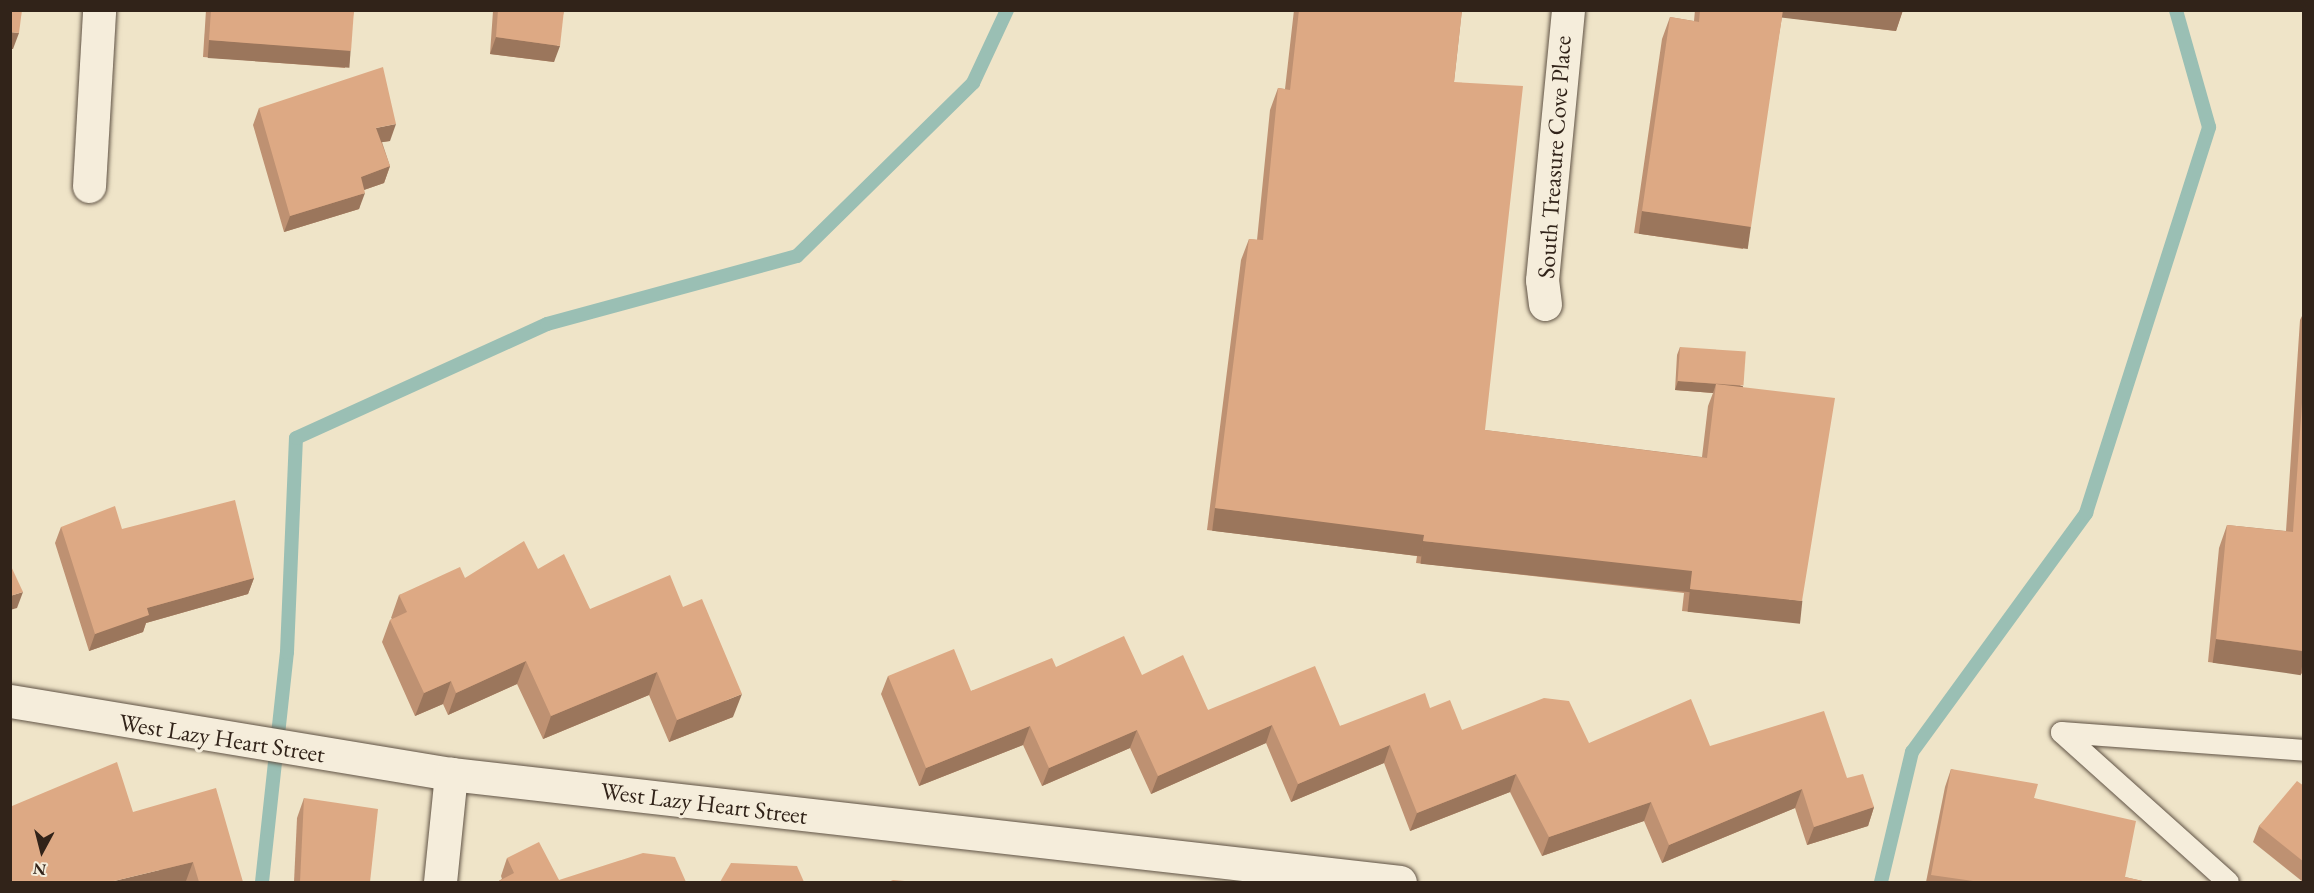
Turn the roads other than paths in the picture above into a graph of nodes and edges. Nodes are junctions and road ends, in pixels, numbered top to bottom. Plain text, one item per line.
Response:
1 (99, 10) edge
2 (1568, 10) edge
3 (89, 186) dead end
4 (1545, 304) dead end
5 (10, 701) edge
6 (2304, 750) edge
7 (452, 774) junction
8 (440, 882) edge
9 (1400, 882) edge
10 (2228, 882) edge

1 - 3 street
2 - 4 street, South Treasure Cove Place
5 - 7 street, West Lazy Heart Street
6 - 10 lane
7 - 8 street
7 - 9 street, West Lazy Heart Street

